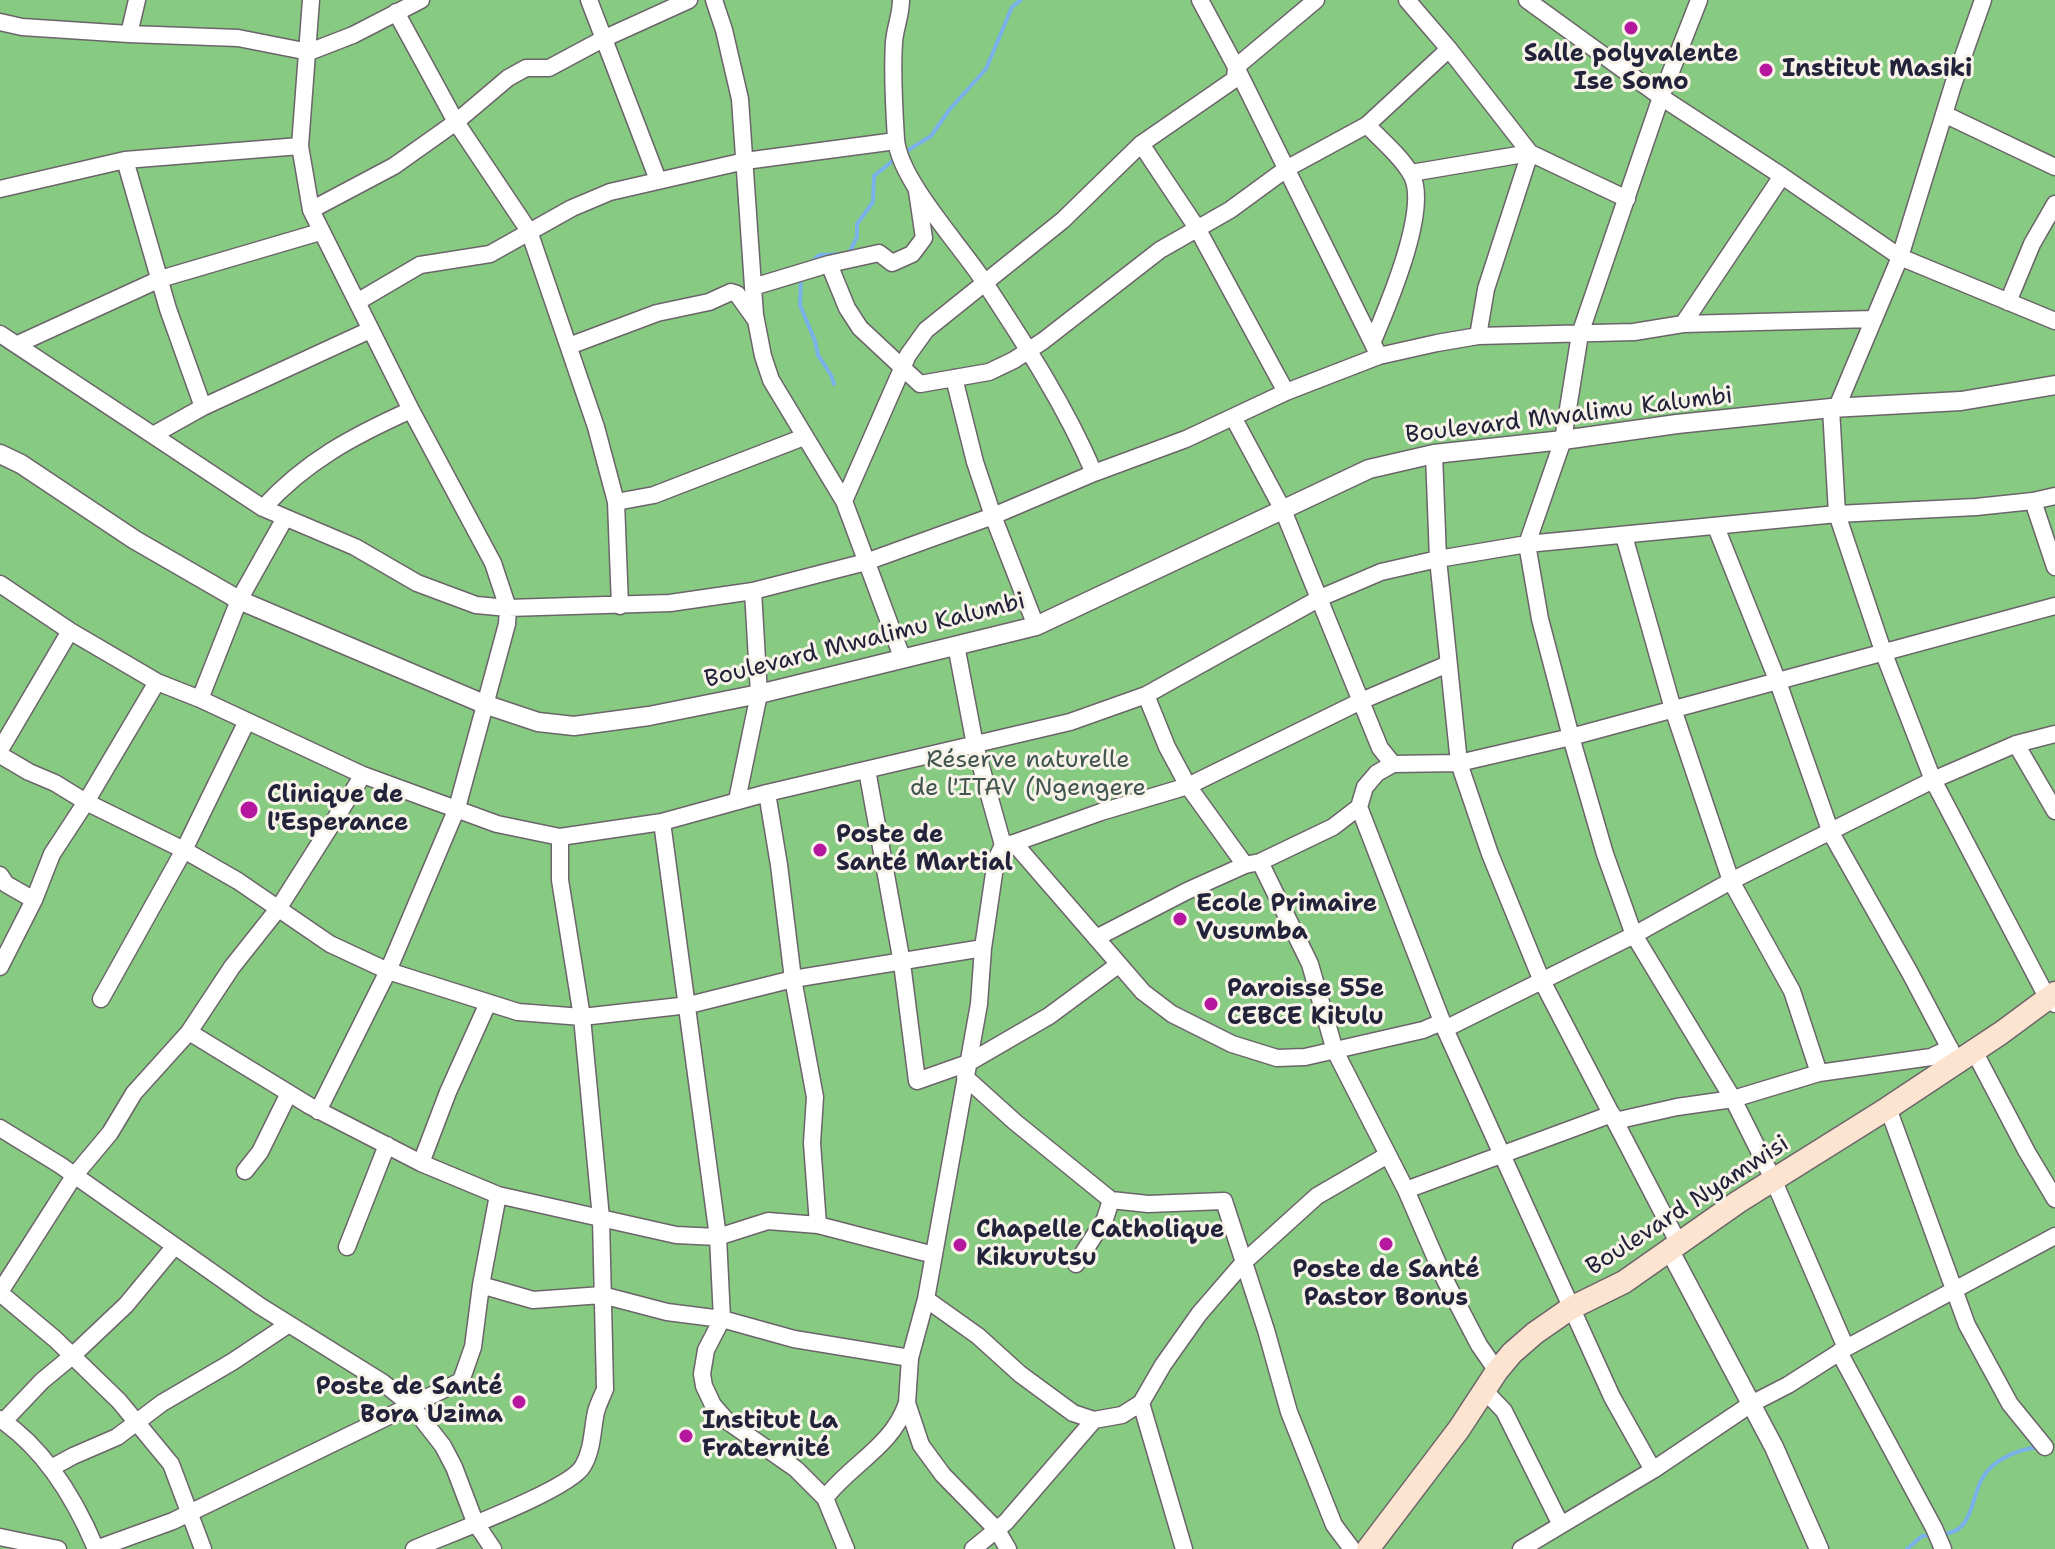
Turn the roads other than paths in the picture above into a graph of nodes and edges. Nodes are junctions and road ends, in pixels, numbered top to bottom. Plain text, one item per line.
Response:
1 (137, 0) edge
2 (311, 0) edge
3 (421, 0) edge
4 (589, 0) edge
5 (689, 0) edge
6 (714, 0) edge
7 (901, 0) edge
8 (1200, 0) edge
9 (1316, 0) edge
10 (1407, 0) edge
11 (1527, 0) edge
12 (1699, 0) edge
13 (1983, 0) edge
14 (396, 12) junction
15 (0, 22) edge
16 (129, 34) junction
17 (603, 39) junction
18 (1449, 49) junction
19 (309, 52) junction
20 (1236, 67) junction
21 (1661, 97) junction
22 (1944, 114) junction
23 (456, 122) junction
24 (1367, 125) junction
25 (896, 141) junction
26 (1141, 144) junction
27 (300, 146) junction
28 (1530, 153) junction
29 (125, 160) junction
30 (745, 161) junction
31 (2055, 167) edge
32 (1286, 169) junction
33 (1411, 173) junction
34 (1782, 176) junction
35 (658, 180) junction
36 (0, 189) edge
37 (917, 189) junction
38 (1627, 199) junction
39 (2055, 204) edge
40 (311, 210) junction
41 (1197, 228) junction
42 (529, 231) junction
43 (320, 232) junction
44 (1900, 257) junction
45 (829, 264) junction
46 (160, 279) junction
47 (984, 281) junction
48 (753, 287) junction
49 (357, 302) junction
50 (2008, 302) junction
51 (1873, 319) junction
52 (2054, 319) edge
53 (755, 321) junction
54 (1683, 324) junction
55 (370, 330) junction
56 (0, 334) edge
57 (1580, 334) junction
58 (1478, 336) junction
59 (18, 344) junction
60 (569, 346) junction
61 (1376, 348) junction
62 (1027, 351) junction
63 (903, 370) junction
64 (954, 378) junction
65 (2055, 385) edge
66 (1286, 392) junction
67 (203, 407) junction
68 (1834, 408) junction
69 (411, 410) junction
70 (1233, 417) junction
71 (153, 435) junction
72 (804, 437) junction
73 (1563, 440) junction
74 (1434, 454) junction
75 (2, 459) edge
76 (1094, 473) junction
77 (2055, 496) edge
78 (844, 501) junction
79 (2033, 501) junction
80 (616, 502) junction
81 (263, 508) junction
82 (1283, 510) junction
83 (1837, 514) junction
84 (993, 516) junction
85 (285, 518) junction
86 (1716, 527) junction
87 (1624, 536) junction
88 (1527, 544) junction
89 (1438, 559) junction
90 (866, 562) junction
91 (2055, 567) edge
92 (0, 584) edge
93 (753, 591) junction
94 (1320, 598) junction
95 (239, 600) junction
96 (620, 606) junction
97 (2055, 606) edge
98 (508, 608) junction
99 (1036, 626) junction
100 (70, 631) junction
101 (956, 645) junction
102 (1884, 654) junction
103 (902, 657) junction
104 (1448, 664) junction
105 (157, 682) junction
106 (1778, 682) junction
107 (759, 694) junction
108 (1146, 695) junction
109 (200, 699) junction
110 (1361, 701) junction
111 (484, 704) junction
112 (1673, 709) junction
113 (247, 721) junction
114 (2055, 734) edge
115 (1571, 737) junction
116 (2016, 744) junction
117 (975, 745) junction
118 (0, 753) edge
119 (1459, 763) junction
120 (1393, 764) junction
121 (867, 770) junction
122 (363, 775) junction
123 (1933, 780) junction
124 (1188, 786) junction
125 (767, 793) junction
126 (737, 800) junction
127 (86, 802) junction
128 (1359, 807) junction
129 (457, 808) junction
130 (2055, 811) edge
131 (662, 822) junction
132 (1831, 833) junction
133 (560, 837) junction
134 (1008, 844) junction
135 (184, 850) junction
136 (1252, 863) junction
137 (0, 875) edge
138 (1731, 881) junction
139 (34, 900) junction
140 (278, 909) junction
141 (1634, 935) junction
142 (1096, 938) junction
143 (983, 948) junction
144 (902, 963) junction
145 (1118, 965) junction
146 (0, 967) edge
147 (388, 971) junction
148 (793, 979) junction
149 (1541, 979) junction
150 (101, 999) dead end
151 (2053, 999) edge
152 (488, 1003) junction
153 (689, 1005) junction
154 (582, 1017) junction
155 (1443, 1025) junction
156 (189, 1032) junction
157 (1335, 1051) junction
158 (1960, 1054) junction
159 (966, 1070) junction
160 (1819, 1073) junction
161 (289, 1093) junction
162 (1733, 1099) junction
163 (1888, 1108) junction
164 (318, 1111) junction
165 (1613, 1118) junction
166 (0, 1128) edge
167 (387, 1145) junction
168 (1504, 1155) junction
169 (1386, 1156) junction
170 (421, 1163) junction
171 (245, 1171) dead end
172 (74, 1176) junction
173 (1773, 1179) junction
174 (1406, 1190) junction
175 (498, 1195) junction
176 (2055, 1199) edge
177 (1111, 1200) junction
178 (601, 1218) junction
179 (818, 1225) junction
180 (2055, 1236) edge
181 (718, 1237) junction
182 (174, 1247) junction
183 (347, 1247) dead end
184 (1674, 1248) junction
185 (934, 1255) junction
186 (1244, 1262) junction
187 (1076, 1264) dead end
188 (481, 1285) junction
189 (1953, 1291) junction
190 (0, 1292) edge
191 (602, 1295) junction
192 (926, 1299) junction
193 (1571, 1308) junction
194 (722, 1319) junction
195 (289, 1324) junction
196 (1843, 1350) junction
197 (71, 1357) junction
198 (910, 1358) junction
199 (1490, 1380) junction
200 (907, 1403) junction
201 (1141, 1403) junction
202 (1751, 1404) junction
203 (411, 1405) junction
204 (2, 1420) edge
205 (1094, 1420) junction
206 (136, 1422) junction
207 (2045, 1447) dead end
208 (51, 1468) junction
209 (1653, 1470) junction
210 (825, 1498) junction
211 (188, 1512) junction
212 (475, 1522) junction
213 (1561, 1525) junction
214 (997, 1530) junction
215 (0, 1537) edge
216 (1939, 1540) edge
217 (30, 1546) edge
218 (58, 1549) edge
219 (96, 1549) edge
220 (203, 1549) edge
221 (414, 1549) edge
222 (493, 1549) edge
223 (846, 1549) edge
224 (973, 1549) edge
225 (1008, 1549) edge
226 (1184, 1549) edge
227 (1352, 1549) edge
228 (1368, 1549) edge
229 (1521, 1549) edge
230 (1819, 1549) edge

1 - 16 street
2 - 19 street
3 - 14 street
4 - 17 street
5 - 17 street
6 - 30 street
7 - 25 street
8 - 20 street
9 - 20 street
10 - 18 street
11 - 21 street
12 - 21 street
13 - 22 street
14 - 19 street
14 - 23 street
15 - 16 street
16 - 19 street
17 - 23 street
17 - 35 street
18 - 24 street
18 - 28 street
19 - 27 street
20 - 26 street
20 - 32 street
21 - 34 street
21 - 38 street
22 - 31 street
22 - 44 street
23 - 40 street
23 - 42 street
24 - 32 street
24 - 33 street
25 - 30 street
25 - 37 street
26 - 41 street
26 - 47 street
27 - 29 street
27 - 40 street
28 - 33 street
28 - 38 street
28 - 58 street
29 - 36 street
29 - 46 street
30 - 35 street
30 - 48 street
32 - 41 street
32 - 61 street
33 - 61 street
34 - 44 street
34 - 54 street
35 - 42 street
37 - 45 street
37 - 47 street
38 - 57 street
39 - 50 street
40 - 43 street
41 - 62 street
41 - 66 street
42 - 49 street
42 - 60 street
43 - 46 street
43 - 49 street
44 - 50 street
44 - 51 street
45 - 48 street
45 - 63 street
46 - 59 street
46 - 67 street
47 - 62 street
47 - 63 street
48 - 53 street
49 - 55 street
50 - 52 street
51 - 54 street
51 - 68 street
53 - 60 street
53 - 72 street
54 - 57 street
55 - 67 street
55 - 69 street
56 - 59 street
57 - 58 street
57 - 73 street
58 - 61 street
59 - 71 street
60 - 80 street
61 - 66 street
62 - 64 street
62 - 76 street
63 - 64 street
63 - 78 street
64 - 84 street
65 - 68 street, Boulevard Mwalimu Kalumbi
66 - 70 street
67 - 71 street
68 - 73 street, Boulevard Mwalimu Kalumbi
68 - 83 street
69 - 81 street
69 - 98 street
70 - 76 street
70 - 82 street
71 - 81 street
72 - 78 street
72 - 80 street
73 - 74 street, Boulevard Mwalimu Kalumbi
73 - 88 street
74 - 82 street, Boulevard Mwalimu Kalumbi
74 - 89 street
75 - 95 street, Boulevard Mwalimu Kalumbi
76 - 84 street
77 - 79 street
78 - 90 street
79 - 83 street
79 - 91 street
80 - 96 street
81 - 85 street
82 - 94 street
82 - 99 street, Boulevard Mwalimu Kalumbi
83 - 86 street
83 - 102 street
84 - 90 street
84 - 99 street
85 - 95 street
85 - 98 street
86 - 87 street
86 - 106 street
87 - 88 street
87 - 112 street
88 - 89 street
88 - 115 street
89 - 94 street
89 - 104 street
90 - 93 street
90 - 103 street
92 - 100 street
93 - 96 street
93 - 107 street
94 - 108 street
94 - 110 street
95 - 109 street
95 - 111 street, Boulevard Mwalimu Kalumbi
96 - 98 street
97 - 102 street
98 - 111 street
99 - 101 street, Boulevard Mwalimu Kalumbi
100 - 105 street
100 - 118 street
101 - 103 street, Boulevard Mwalimu Kalumbi
101 - 117 street
102 - 106 street
102 - 123 street
103 - 107 street, Boulevard Mwalimu Kalumbi
104 - 110 street
104 - 119 street
105 - 109 street
105 - 127 street
106 - 112 street
106 - 132 street
107 - 111 street, Boulevard Mwalimu Kalumbi
107 - 126 street
108 - 117 street
108 - 124 street
109 - 113 street
110 - 120 street
110 - 124 street
111 - 129 street
112 - 115 street
112 - 138 street
113 - 122 street
113 - 135 street
114 - 116 street
115 - 119 street
115 - 141 street
116 - 123 street
116 - 130 street
117 - 121 street
117 - 134 street
118 - 127 street
119 - 120 street
119 - 149 street
120 - 128 street
121 - 125 street
121 - 144 street
122 - 129 street
122 - 140 street
123 - 132 street
123 - 151 street
124 - 134 street
124 - 136 street
125 - 126 street
125 - 148 street
126 - 131 street
127 - 135 street
127 - 139 street
128 - 136 street
128 - 155 street
129 - 133 street
129 - 147 street
131 - 133 street
131 - 153 street
132 - 138 street
132 - 158 street
133 - 154 street
134 - 142 street
134 - 143 street
135 - 140 street
135 - 150 street
136 - 142 street
136 - 157 street
137 - 139 street
138 - 141 street
138 - 160 street
139 - 146 street
140 - 147 street
140 - 156 street
141 - 149 street
141 - 162 street
142 - 145 street
143 - 144 street
143 - 159 street
144 - 148 street
144 - 159 street
145 - 157 street
145 - 159 street
147 - 152 street
147 - 164 street
148 - 153 street
148 - 179 street
149 - 155 street
149 - 165 street
151 - 158 main road, Boulevard Nyamwisi
152 - 154 street
152 - 170 street
153 - 154 street
153 - 181 street
154 - 178 street
155 - 157 street
155 - 168 street
156 - 161 street
156 - 172 street
157 - 169 street
158 - 160 street
158 - 163 main road, Boulevard Nyamwisi
158 - 176 street
159 - 177 street
159 - 185 street
160 - 162 street
161 - 164 street
161 - 171 street
162 - 165 street
162 - 173 street
163 - 173 main road, Boulevard Nyamwisi
163 - 189 street
164 - 167 street
165 - 168 street
165 - 184 street
166 - 172 street
167 - 170 street
167 - 183 street
168 - 174 street
168 - 193 street
169 - 174 street
169 - 186 street
170 - 175 street
172 - 182 street
172 - 190 street
173 - 184 main road, Boulevard Nyamwisi
173 - 196 street
174 - 199 street
175 - 178 street
175 - 188 street
177 - 186 street
177 - 187 street
178 - 181 street
178 - 191 street
179 - 181 street
179 - 185 street
180 - 189 street
181 - 194 street
182 - 195 street
182 - 197 street
184 - 193 main road, Boulevard Nyamwisi
184 - 202 street
185 - 192 street
186 - 201 street
186 - 227 street
188 - 191 street
188 - 203 street
189 - 196 street
189 - 207 street
190 - 197 street
191 - 194 street
191 - 212 street
192 - 198 street
192 - 205 street
193 - 199 main road, Boulevard Nyamwisi
193 - 209 street
194 - 198 street
194 - 210 street
195 - 203 street
195 - 206 street
196 - 202 street
196 - 216 street
197 - 204 street
197 - 206 street
198 - 200 street
199 - 213 street
199 - 228 main road, Boulevard Nyamwisi
200 - 210 street
200 - 214 street
201 - 205 street
201 - 226 street
202 - 209 street
202 - 230 street
203 - 211 street
203 - 212 street
204 - 208 street
205 - 214 street
206 - 208 street
206 - 211 street
208 - 219 street
209 - 213 street
210 - 223 street
211 - 219 street
211 - 220 street
212 - 221 street
212 - 222 street
213 - 229 street
214 - 224 street
214 - 225 street
215 - 217 street
217 - 218 street

